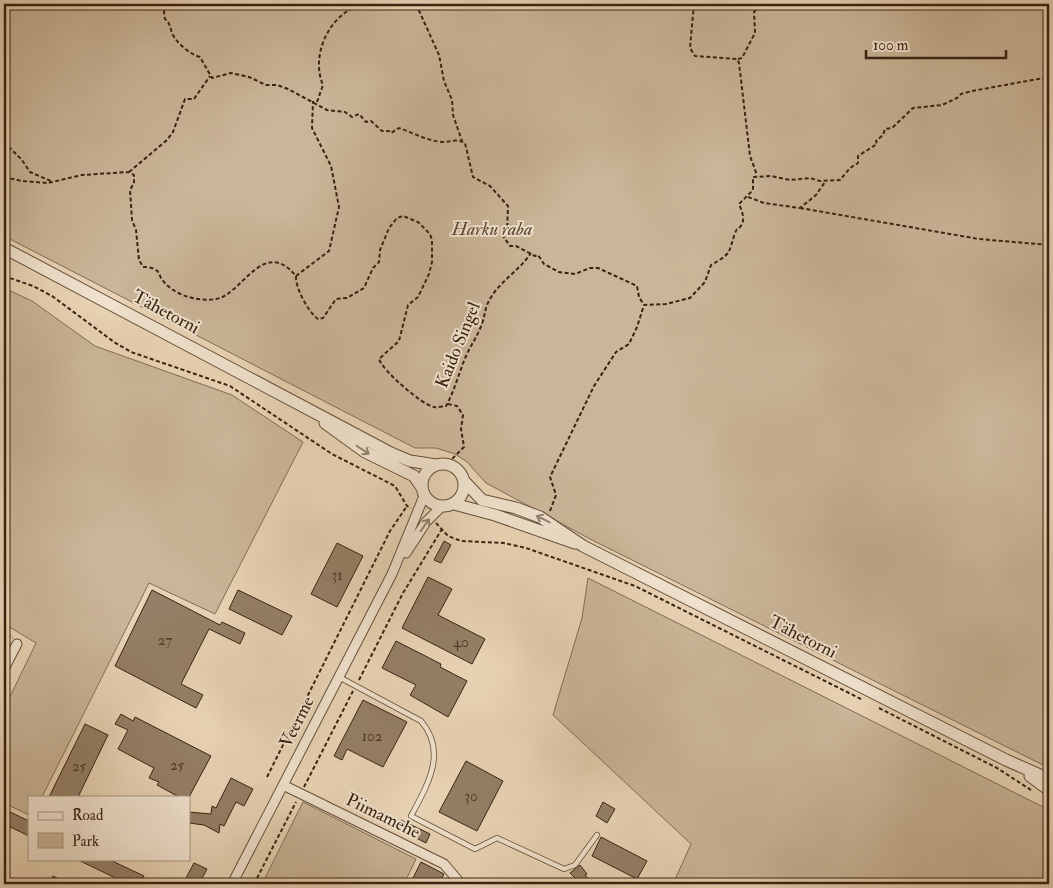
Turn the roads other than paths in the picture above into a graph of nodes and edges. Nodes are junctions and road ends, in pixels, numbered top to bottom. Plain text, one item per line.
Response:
1 (4, 248) edge
2 (310, 410) junction
3 (436, 465) junction
4 (465, 482) junction
5 (423, 492) junction
6 (454, 504) junction
7 (441, 507) junction
8 (583, 546) junction
9 (392, 574) junction
10 (17, 644) dead end
11 (4, 669) edge
12 (339, 677) junction
13 (1006, 760) junction
14 (1049, 779) edge
15 (283, 785) junction
16 (1046, 794) edge
17 (597, 835) dead end
18 (232, 884) edge
19 (461, 884) edge

1 - 2 street, Tähetorni
2 - 3 street, Tähetorni
2 -> 5 street, Tähetorni
3 - 4 street
3 - 5 street
4 - 6 street
8 -> 4 street, Tähetorni
5 - 7 street
5 - 9 street, Veerme
6 - 7 street
6 - 8 street, Tähetorni
9 -> 7 street, Veerme
8 - 13 street, Tähetorni
9 - 12 street, Veerme
10 - 11 street
12 - 15 street, Veerme
12 - 17 lane
13 - 14 street, Tähetorni
13 - 16 street, Tähetorni
15 - 18 street, Veerme
15 - 19 street, Piimamehe

